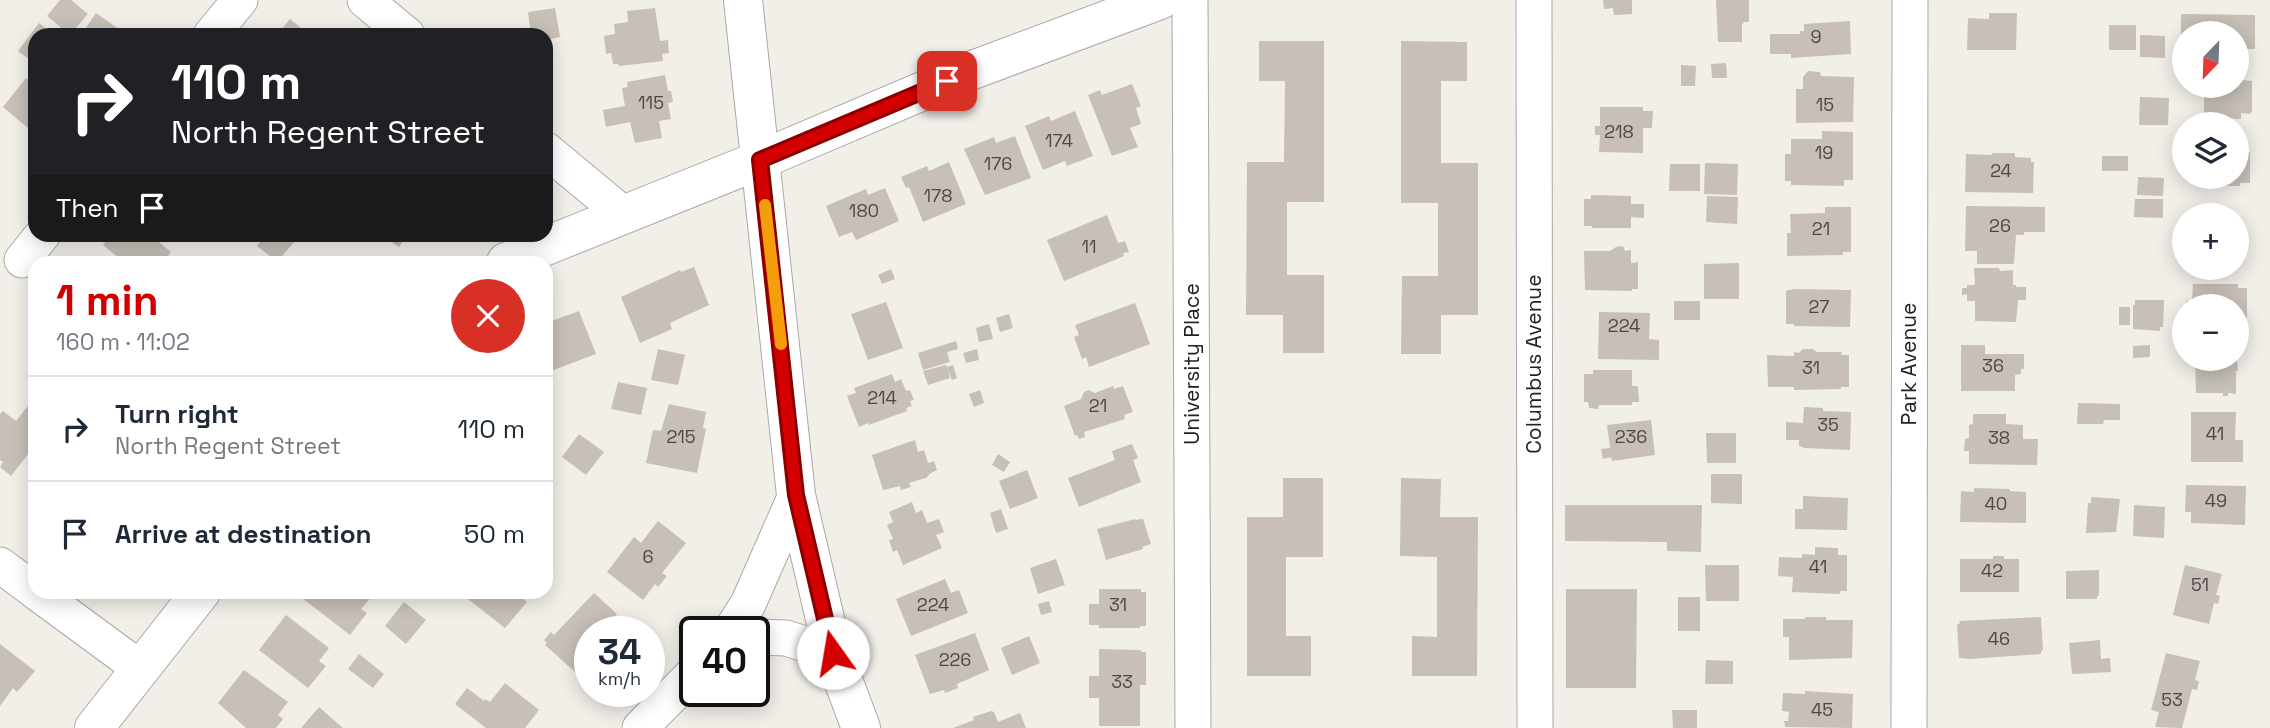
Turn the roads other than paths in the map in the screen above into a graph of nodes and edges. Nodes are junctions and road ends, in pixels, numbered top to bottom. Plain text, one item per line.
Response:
1 (240, 0) edge
2 (365, 0) edge
3 (743, 0) edge
4 (1160, 0) edge
5 (1190, 0) edge
6 (1534, 0) edge
7 (1910, 0) edge
8 (217, 28) edge
9 (399, 28) edge
10 (553, 156) edge
11 (760, 160) junction
12 (623, 214) junction
13 (521, 256) edge
14 (796, 495) junction
15 (0, 565) edge
16 (28, 585) edge
17 (47, 599) edge
18 (196, 599) edge
19 (740, 616) edge
20 (770, 638) edge
21 (833, 653) junction
22 (141, 669) junction
23 (679, 688) edge
24 (94, 728) edge
25 (640, 728) edge
26 (861, 728) edge
27 (1193, 728) edge
28 (1535, 728) edge
29 (1909, 728) edge

1 - 8 street
2 - 9 street
3 - 11 street
4 - 11 street
5 - 27 street, University Place
6 - 28 street, Columbus Avenue
7 - 29 street, Park Avenue
10 - 12 street
11 - 12 street
11 - 14 street
12 - 13 street
14 - 19 street
14 - 21 street
15 - 16 street
17 - 22 street
18 - 22 street
20 - 21 street
21 - 26 street
22 - 24 street
23 - 25 street

